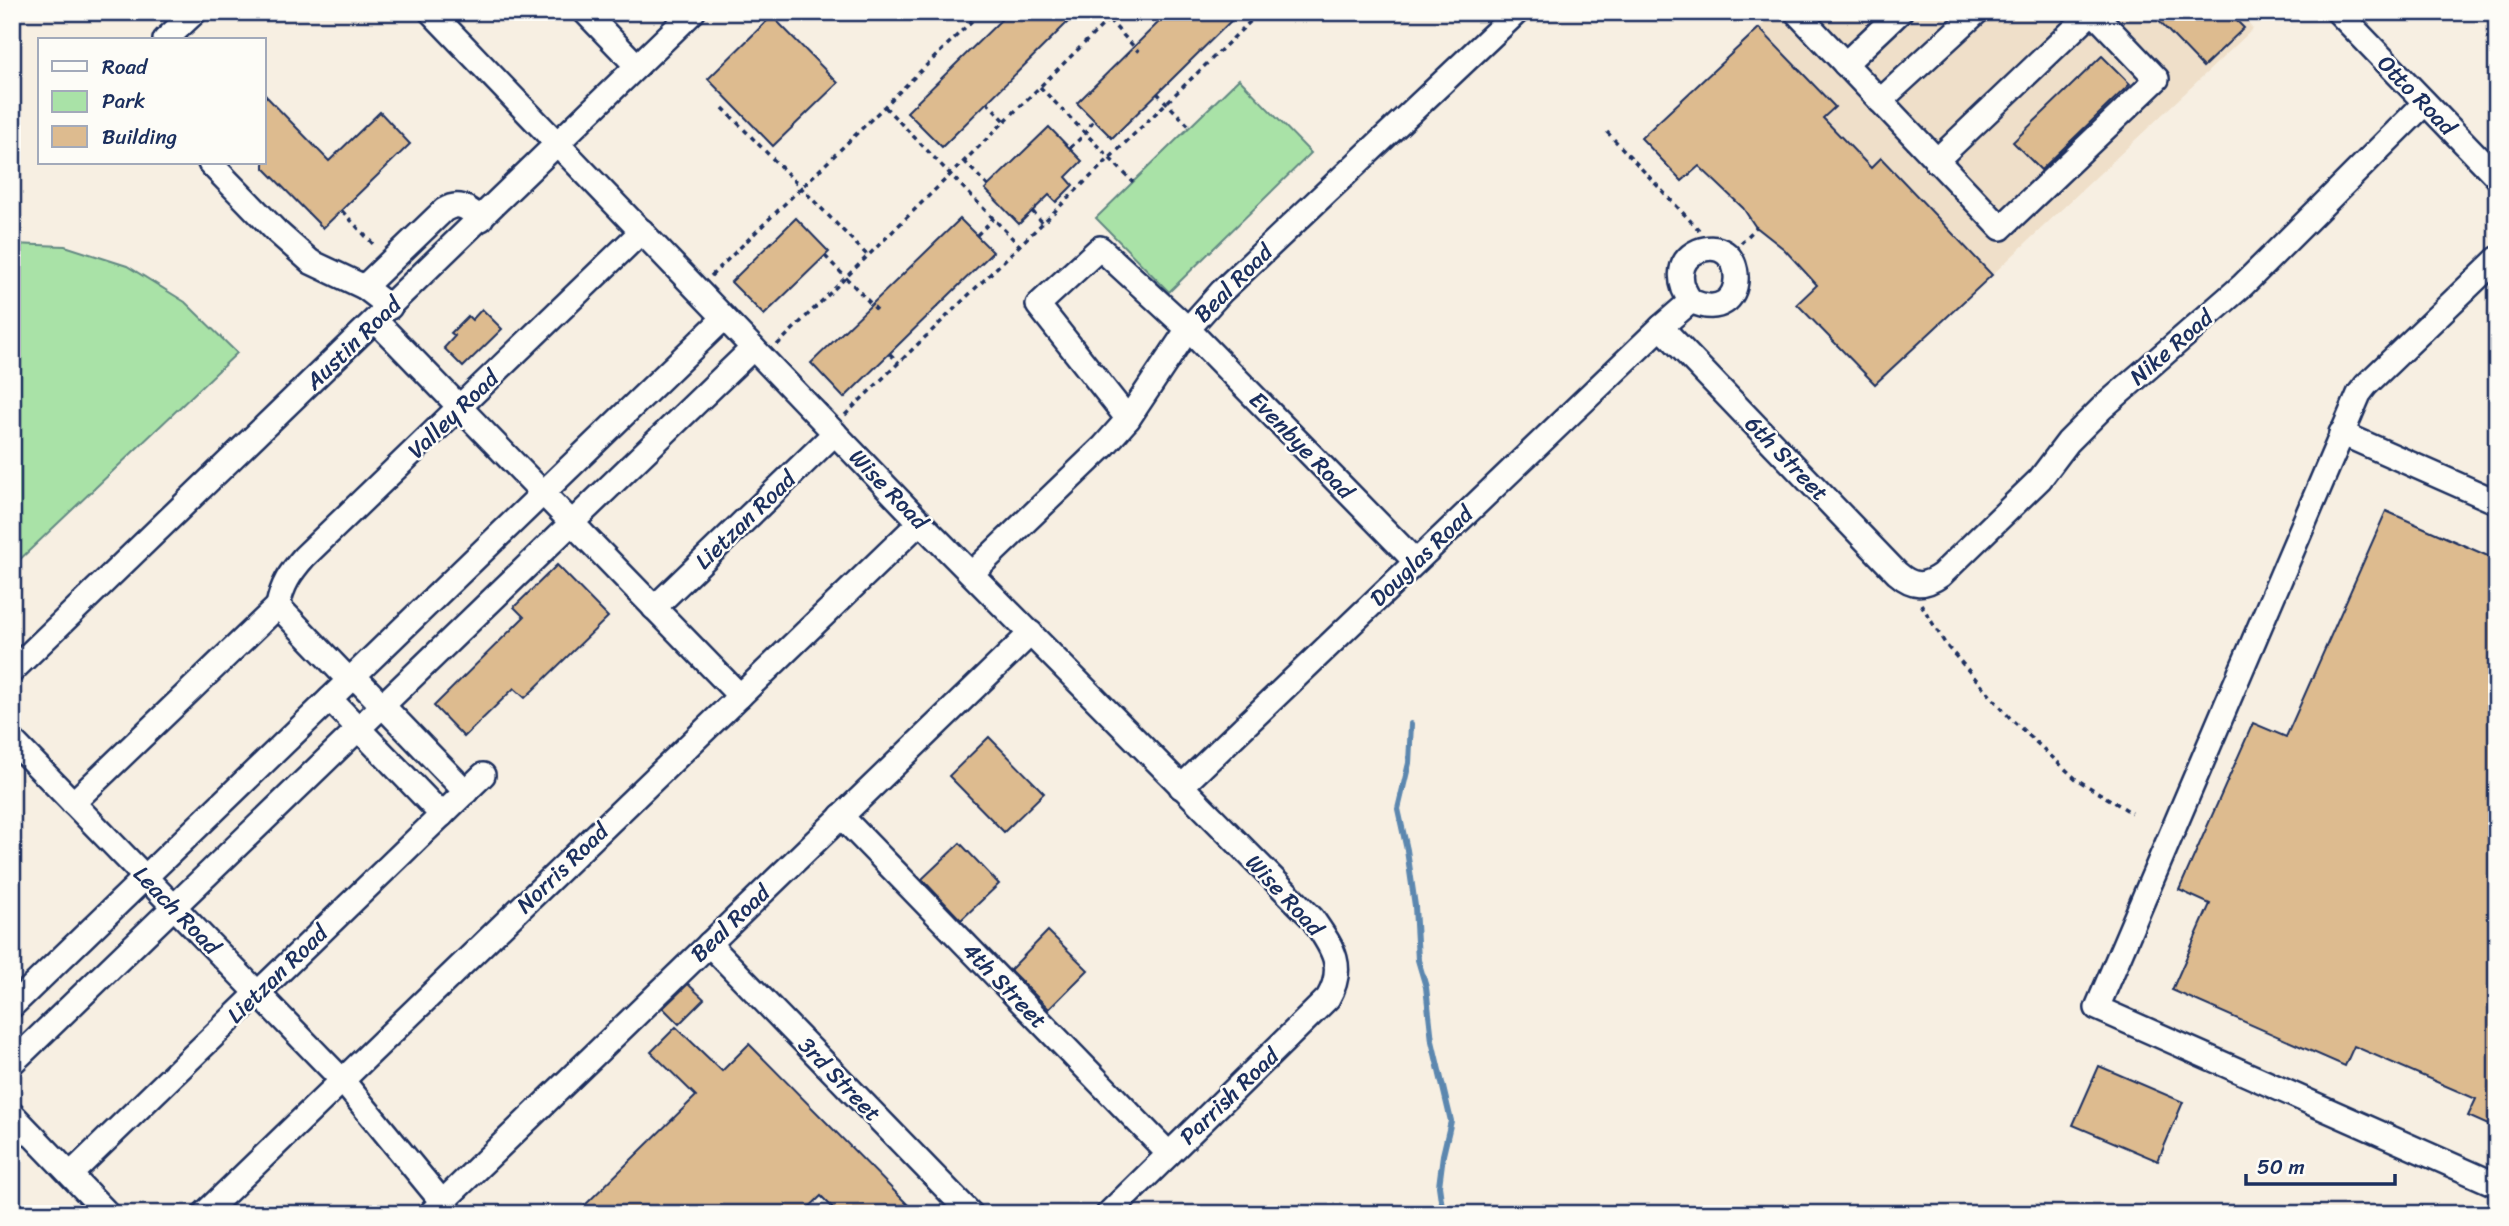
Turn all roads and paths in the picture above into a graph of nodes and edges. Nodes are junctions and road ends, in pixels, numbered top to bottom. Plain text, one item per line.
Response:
1 (195, 12) edge
2 (431, 12) edge
3 (584, 12) edge
4 (693, 12) edge
5 (981, 12) edge
6 (1116, 12) edge
7 (1260, 12) edge
8 (1517, 12) edge
9 (1899, 12) edge
10 (1978, 12) edge
11 (2093, 12) edge
12 (2338, 12) edge
13 (1808, 17) edge
14 (1109, 20) junction
15 (167, 38) edge
16 (1139, 52) dead end
17 (1845, 64) junction
18 (637, 66) junction
19 (1040, 87) junction
20 (1157, 93) dead end
21 (1880, 101) junction
22 (987, 102) dead end
23 (1167, 103) junction
24 (2425, 103) junction
25 (884, 106) junction
26 (723, 108) dead end
27 (1094, 119) dead end
28 (1005, 121) junction
29 (1190, 127) dead end
30 (1086, 132) junction
31 (1607, 132) dead end
32 (557, 144) junction
33 (1070, 148) dead end
34 (1110, 158) junction
35 (1936, 160) junction
36 (964, 161) junction
37 (211, 164) edge
38 (951, 174) junction
39 (2497, 177) edge
40 (1133, 182) dead end
41 (988, 186) dead end
42 (801, 188) junction
43 (1032, 211) dead end
44 (994, 218) junction
45 (481, 219) junction
46 (1043, 223) junction
47 (1757, 228) dead end
48 (642, 231) junction
49 (977, 235) dead end
50 (1704, 236) dead end
51 (1020, 246) junction
52 (1735, 249) dead end
53 (825, 256) dead end
54 (868, 256) junction
55 (2497, 259) edge
56 (846, 278) junction
57 (364, 287) junction
58 (697, 289) junction
59 (1691, 301) dead end
60 (877, 310) dead end
61 (383, 314) junction
62 (724, 318) junction
63 (1661, 327) junction
64 (1188, 329) junction
65 (758, 353) junction
66 (890, 354) dead end
67 (899, 363) junction
68 (460, 408) junction
69 (1128, 419) junction
70 (833, 431) junction
71 (2341, 433) junction
72 (543, 493) junction
73 (2497, 502) edge
74 (920, 522) junction
75 (571, 523) junction
76 (1415, 561) junction
77 (972, 573) junction
78 (1911, 583) junction
79 (278, 606) junction
80 (654, 608) junction
81 (1031, 633) junction
82 (13, 669) edge
83 (352, 678) junction
84 (740, 696) junction
85 (330, 699) junction
86 (383, 706) junction
87 (358, 729) junction
88 (12, 740) edge
89 (483, 775) dead end
90 (1181, 787) junction
91 (466, 792) junction
92 (73, 803) junction
93 (2132, 813) dead end
94 (442, 815) junction
95 (841, 816) junction
96 (145, 878) junction
97 (174, 907) junction
98 (709, 944) junction
99 (1338, 970) joint
100 (257, 993) junction
101 (12, 1006) edge
102 (12, 1063) edge
103 (342, 1080) junction
104 (12, 1114) edge
105 (1169, 1154) junction
106 (71, 1174) junction
107 (2497, 1185) edge
108 (441, 1210) edge
109 (108, 1214) edge
110 (204, 1214) edge
111 (971, 1214) edge
112 (1108, 1214) edge

1 - 15 street
2 - 32 street, Wise Road
3 - 18 street
4 - 18 street, Austin Road
5 - 25 path
6 - 14 path
7 - 23 path
8 - 64 street, Beal Road
9 - 17 street
10 - 21 street
11 - 35 street
11 - 35 street
12 - 24 street, Otto Road
13 - 17 street
14 - 16 path
14 - 19 path
17 - 21 street
18 - 32 street, Austin Road
19 - 28 path
19 - 30 path
20 - 23 path
21 - 35 street
22 - 28 path
23 - 29 path
23 - 34 path
24 - 39 street, Otto Road
24 - 78 street, Nike Road
25 - 38 path
25 - 42 path
26 - 42 path
27 - 30 path
28 - 36 path
30 - 33 path
30 - 34 path
31 - 50 path
32 - 45 street, Austin Road
32 - 48 street, Wise Road
34 - 40 path
34 - 46 path
36 - 38 path
36 - 41 path
37 - 57 street
38 - 44 path
38 - 54 path
42 - 54 path
42 - 58 path
43 - 46 path
44 - 49 path
44 - 51 path
45 - 57 street
45 - 61 street, Austin Road
46 - 51 path
47 - 52 path
48 - 58 street, Wise Road
48 - 68 street, Valley Road
51 - 67 path
53 - 56 path
54 - 56 path
55 - 71 street
56 - 60 path
56 - 65 path
57 - 61 street
58 - 62 street, Wise Road
59 - 63 street, Douglas Road
61 - 68 street
61 - 82 street, Austin Road
62 - 65 street, Wise Road
62 - 72 street
63 - 76 street, Douglas Road
63 - 78 street, 6th Street
64 - 69 street, Beal Road
64 - 69 street, Evenbye Road
64 - 76 street, Evenbye Road
65 - 70 street, Wise Road
65 - 75 street
66 - 67 path
67 - 70 path
68 - 72 street
68 - 79 street, Valley Road
69 - 77 street, Beal Road
70 - 74 street, Wise Road
70 - 80 street, Lietzan Road
71 - 73 street
71 - 107 street
72 - 75 street
72 - 83 street
74 - 77 street, Wise Road
74 - 84 street, Norris Road
75 - 80 street
75 - 86 street
76 - 90 street, Douglas Road
77 - 81 street, Wise Road
78 - 93 path
79 - 83 street
79 - 92 street
80 - 84 street
81 - 90 street, Wise Road
81 - 95 street, Beal Road
83 - 85 street
83 - 86 street
84 - 103 street, Norris Road
85 - 87 street
85 - 96 street
86 - 87 street
86 - 91 street
87 - 94 street
87 - 97 street
88 - 92 street, Leach Road
89 - 91 street, Lietzan Road
90 - 99 street, Wise Road
91 - 94 street, Lietzan Road
92 - 96 street, Leach Road
94 - 100 street, Lietzan Road
95 - 98 street, Beal Road
95 - 105 street, 4th Street
96 - 97 street, Leach Road
96 - 101 street
97 - 100 street, Leach Road
97 - 102 street
98 - 108 street, Beal Road
98 - 111 street, 3rd Street
99 - 105 street, Parrish Road
100 - 103 street, Leach Road
100 - 106 street, Lietzan Road
103 - 108 street, Leach Road
103 - 110 street, Norris Road
104 - 106 street
105 - 112 street, Parrish Road
106 - 109 street

